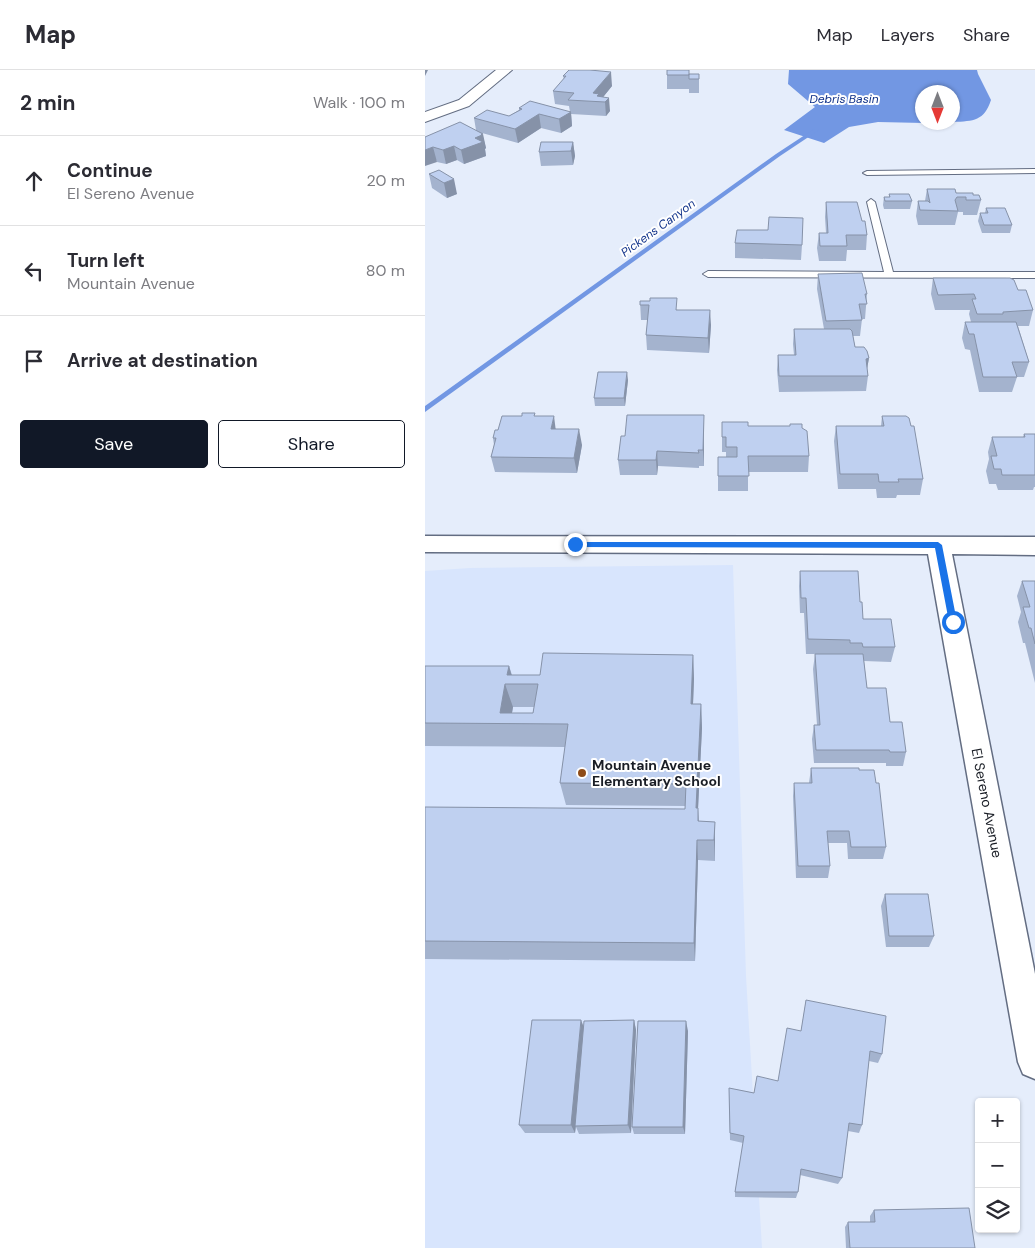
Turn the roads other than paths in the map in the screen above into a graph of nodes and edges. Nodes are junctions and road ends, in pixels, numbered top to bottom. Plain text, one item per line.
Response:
1 (505, 70) edge
2 (425, 117) edge
3 (1035, 171) edge
4 (867, 173) dead end
5 (871, 202) dead end
6 (708, 274) dead end
7 (889, 275) junction
8 (1035, 275) edge
9 (425, 544) edge
10 (938, 545) junction
11 (1035, 546) edge
12 (1035, 1062) edge

1 - 2 street
3 - 4 lane
5 - 7 lane
6 - 7 lane
7 - 8 lane
9 - 10 street
10 - 11 street
10 - 12 street, El Sereno Avenue

